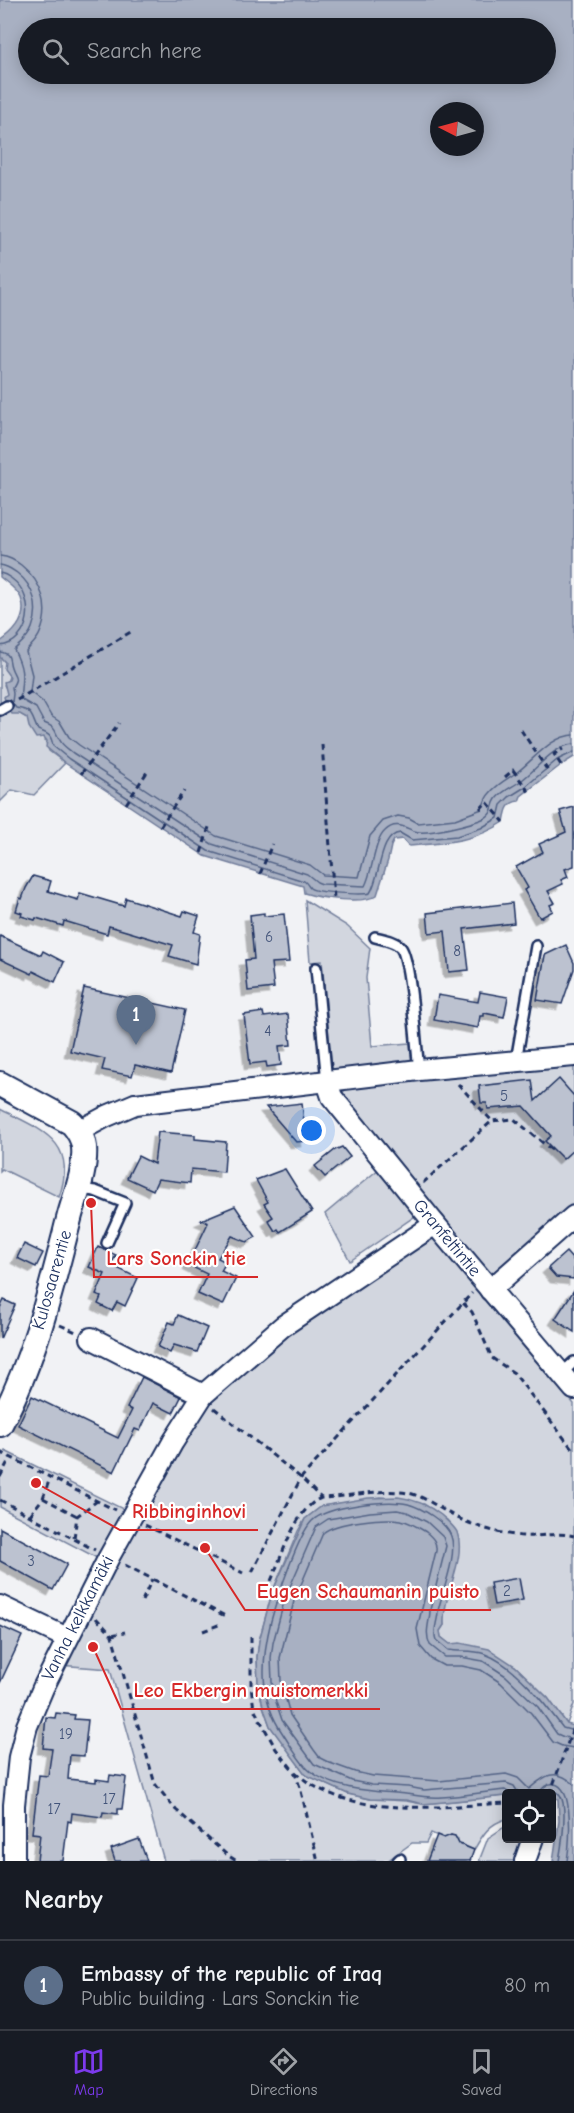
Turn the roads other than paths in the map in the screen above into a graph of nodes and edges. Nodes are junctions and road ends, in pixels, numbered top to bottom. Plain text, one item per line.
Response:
1 (375, 937) dead end
2 (536, 946) dead end
3 (316, 969) dead end
4 (574, 1056) edge
5 (516, 1061) junction
6 (419, 1070) junction
7 (327, 1082) junction
8 (0, 1084) edge
9 (79, 1131) junction
10 (77, 1189) junction
11 (574, 1216) edge
12 (435, 1224) junction
13 (107, 1243) dead end
14 (487, 1285) junction
15 (91, 1338) road end
16 (568, 1368) edge
17 (574, 1389) edge
18 (203, 1395) junction
19 (0, 1424) edge
20 (0, 1606) edge
21 (67, 1638) junction
22 (532, 1843) edge
23 (14, 1861) edge
24 (525, 1861) edge

1 - 6 lane
2 - 5 lane
3 - 7 lane
4 - 5 street
5 - 6 street
6 - 7 street
7 - 9 street
7 - 12 street, Granfeltintie
8 - 9 street
9 - 10 street, Kulosaarentie
10 - 13 lane
10 - 19 street, Kulosaarentie
11 - 14 street
12 - 14 street, Granfeltintie
12 - 18 street, Vanha kelkkamäki
14 - 16 street, Granfeltintie
15 - 18 street
16 - 17 street, Granfeltintie
18 - 21 street, Vanha kelkkamäki
20 - 21 street
21 - 23 street, Vanha kelkkamäki
22 - 24 street

